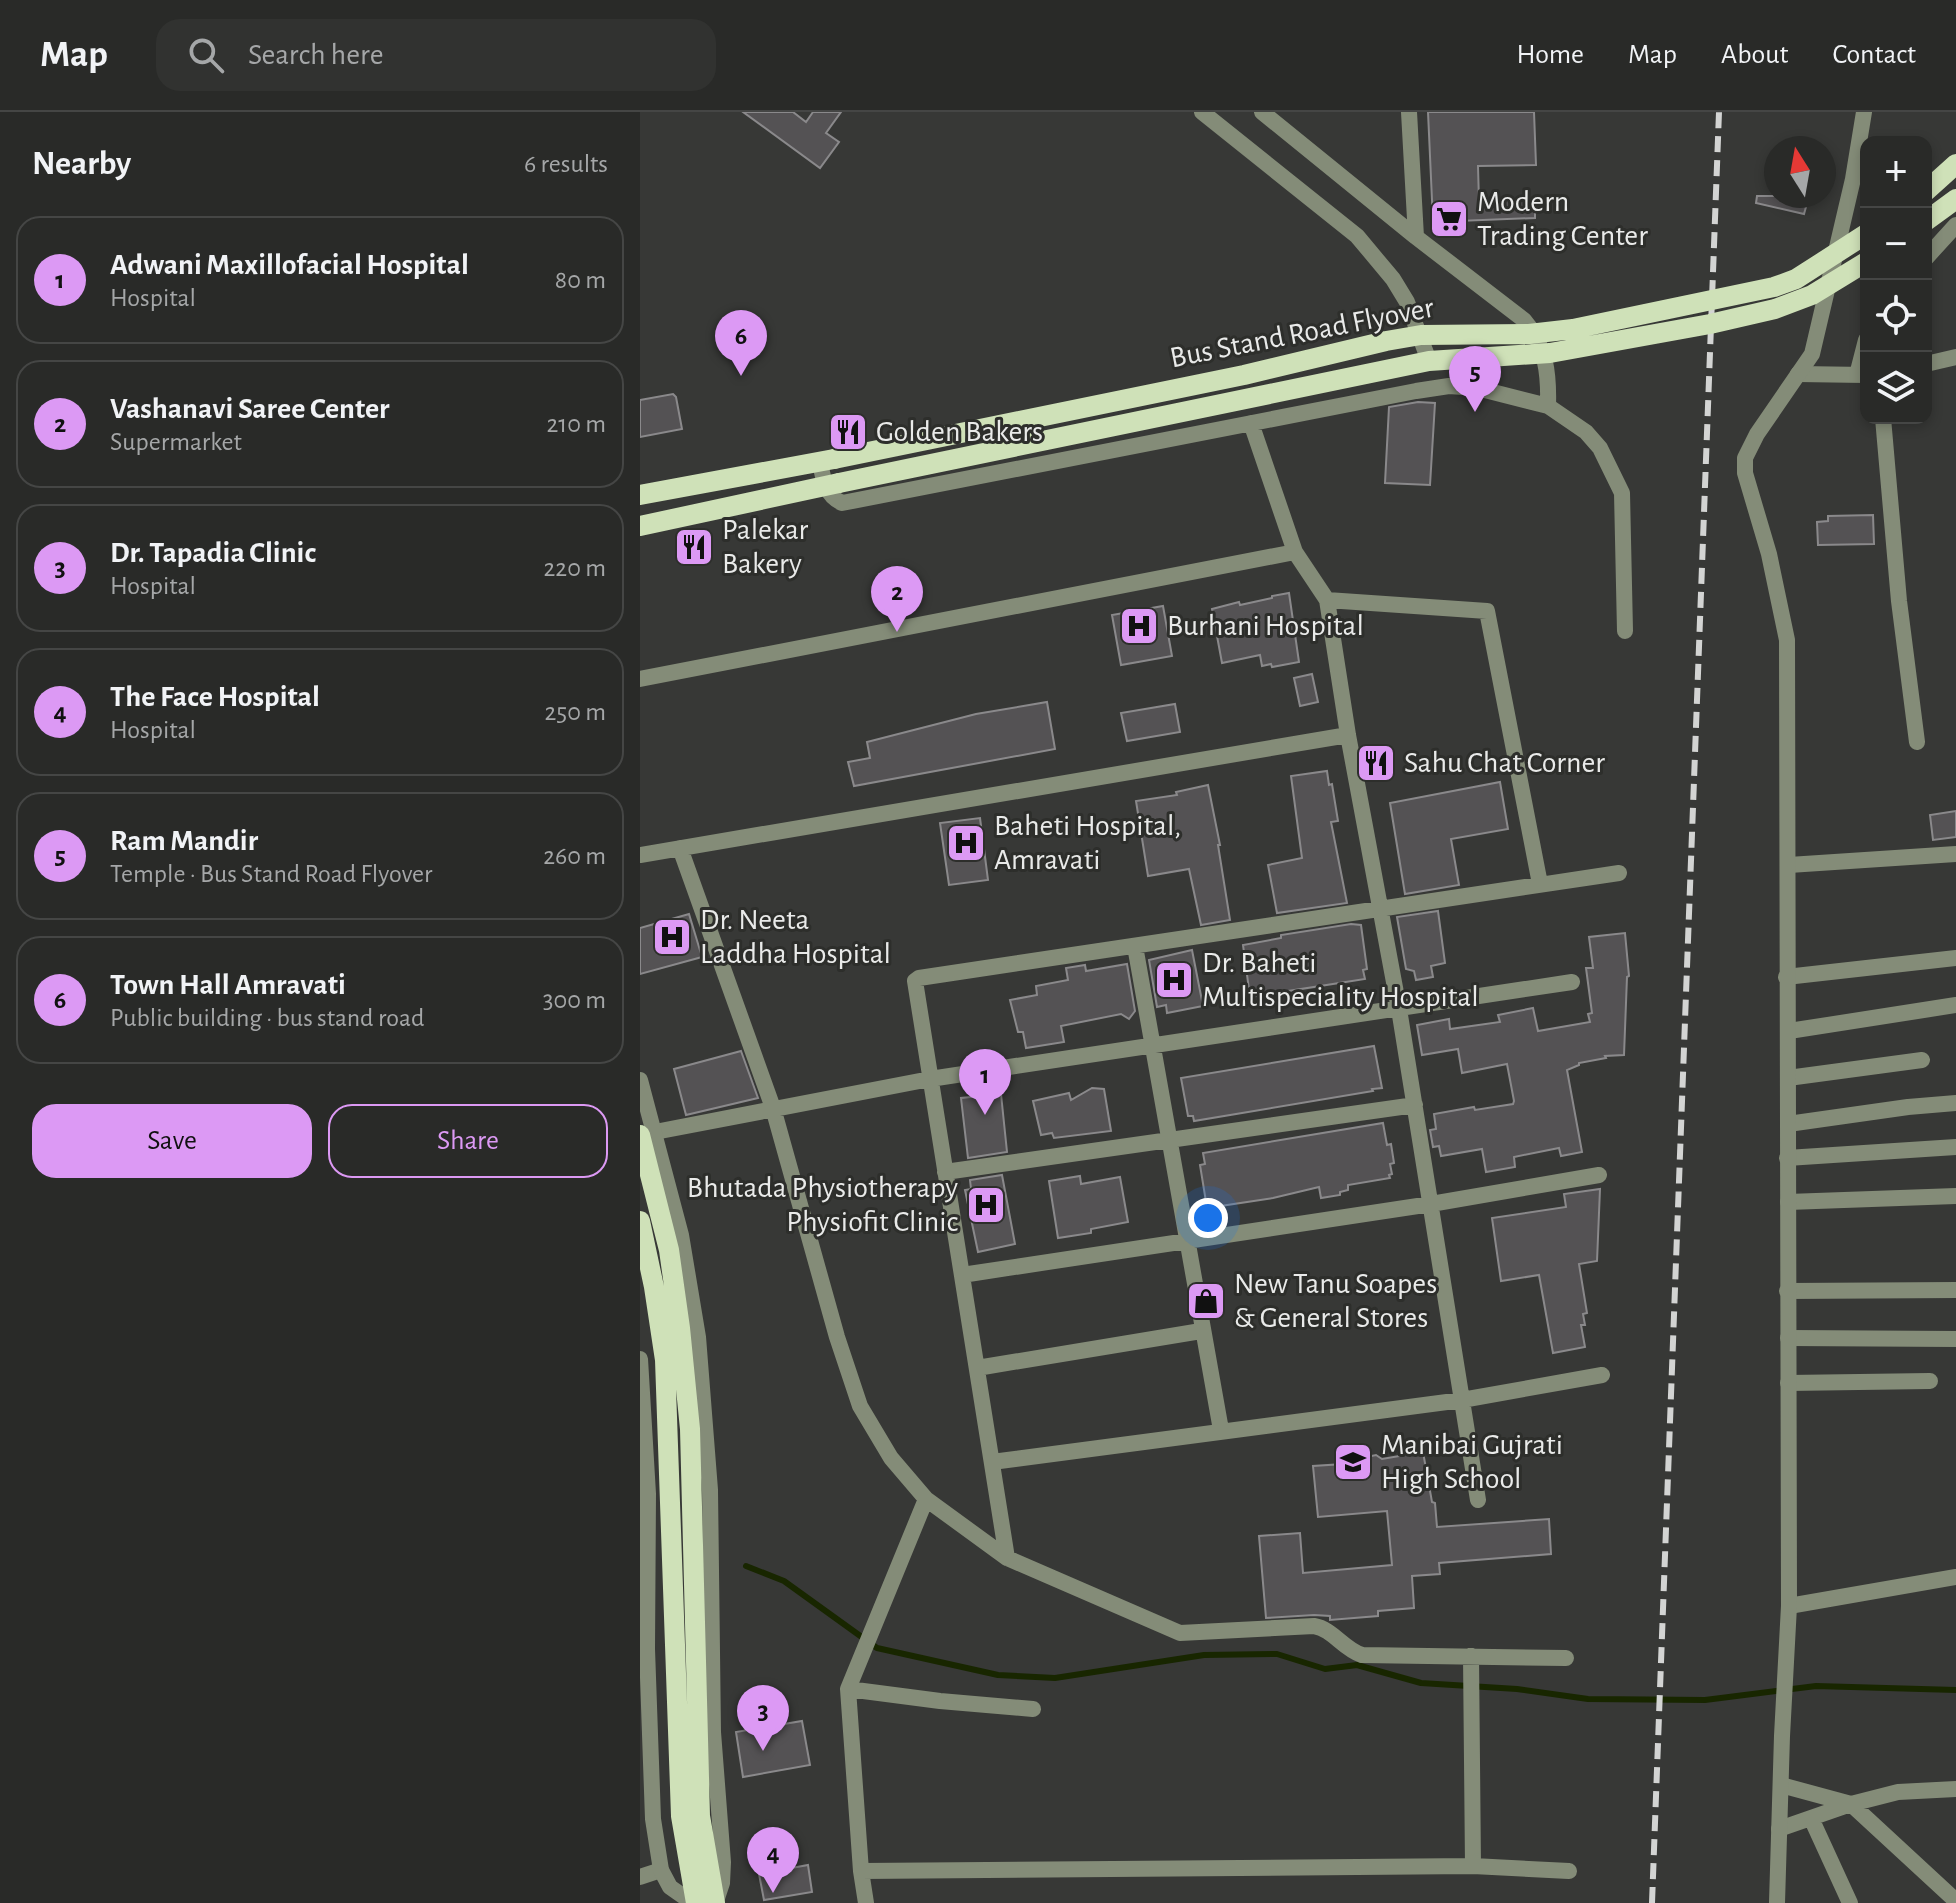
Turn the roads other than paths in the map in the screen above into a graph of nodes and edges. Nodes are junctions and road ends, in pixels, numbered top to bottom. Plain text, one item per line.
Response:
1 (1202, 112) edge
2 (1262, 112) edge
3 (1409, 112) edge
4 (1864, 112) edge
5 (1956, 164) edge
6 (1932, 186) edge
7 (1956, 199) edge
8 (1932, 217) edge
9 (1956, 225) edge
10 (1416, 237) junction
11 (1860, 238) edge
12 (1932, 251) edge
13 (1860, 266) edge
14 (1421, 335) junction
15 (1956, 357) edge
16 (1429, 361) junction
17 (1932, 363) edge
18 (1798, 374) junction
19 (1860, 375) edge
20 (1548, 406) junction
21 (1251, 423) junction
22 (1884, 424) edge
23 (827, 460) junction
24 (832, 485) junction
25 (640, 495) edge
26 (640, 526) edge
27 (1295, 552) junction
28 (1327, 600) junction
29 (1625, 631) dead end
30 (640, 679) edge
31 (1348, 735) junction
32 (1917, 742) dead end
33 (680, 848) junction
34 (1956, 854) edge
35 (640, 855) edge
36 (1789, 865) junction
37 (1619, 873) dead end
38 (1540, 884) junction
39 (1380, 908) junction
40 (1135, 946) junction
41 (1956, 958) edge
42 (1786, 977) junction
43 (1572, 982) dead end
44 (1956, 1005) edge
45 (1399, 1009) junction
46 (1789, 1031) junction
47 (1154, 1046) junction
48 (1922, 1060) dead end
49 (1788, 1078) junction
50 (930, 1079) junction
51 (640, 1080) edge
52 (1956, 1103) edge
53 (1415, 1105) junction
54 (773, 1108) junction
55 (1788, 1124) junction
56 (648, 1134) edge
57 (1169, 1140) junction
58 (1956, 1147) edge
59 (1787, 1158) junction
60 (945, 1172) junction
61 (1599, 1175) dead end
62 (1956, 1196) edge
63 (1788, 1202) junction
64 (1431, 1204) junction
65 (640, 1221) edge
66 (1187, 1240) junction
67 (962, 1275) junction
68 (1956, 1290) edge
69 (1787, 1291) junction
70 (1201, 1331) junction
71 (1788, 1338) junction
72 (1956, 1339) edge
73 (640, 1359) edge
74 (977, 1368) junction
75 (1602, 1375) dead end
76 (1930, 1381) dead end
77 (1788, 1383) junction
78 (1462, 1400) junction
79 (1221, 1430) junction
80 (992, 1462) junction
81 (926, 1499) junction
82 (1478, 1500) dead end
83 (1007, 1558) junction
84 (1956, 1577) edge
85 (1789, 1606) junction
86 (644, 1648) edge
87 (1566, 1658) dead end
88 (1471, 1660) junction
89 (849, 1685) junction
90 (1033, 1709) dead end
91 (1781, 1785) junction
92 (1956, 1789) edge
93 (1851, 1804) junction
94 (690, 1816) junction
95 (1811, 1818) junction
96 (1779, 1829) junction
97 (1473, 1866) junction
98 (661, 1870) junction
99 (861, 1871) junction
100 (1569, 1871) dead end
101 (640, 1877) edge
102 (1956, 1901) edge
103 (694, 1903) edge
104 (715, 1903) edge
105 (866, 1903) edge
106 (1777, 1903) edge
107 (1850, 1903) edge

1 - 14 street
2 - 10 street
3 - 10 street
4 - 18 street
5 - 6 main road
7 - 8 main road
9 - 12 street
10 - 20 street
11 - 14 main road, Bus Stand Road Flyover, bridge
13 - 16 main road, Bus Stand Road Flyover, bridge
14 - 16 street
14 - 23 main road, Bus Stand Road Flyover, bridge
15 - 17 street
16 - 24 main road, Bus Stand Road Flyover, bridge
18 - 19 street
18 - 36 street
20 - 21 street
20 - 29 street
21 - 24 street
21 - 27 street
22 - 32 street
23 - 24 street
23 - 25 main road, Bus Stand Road Flyover
24 - 26 main road, Bus Stand Road Flyover
27 - 28 street
27 - 30 street
28 - 31 street
28 - 38 street
31 - 33 street
31 - 39 street
33 - 35 street
33 - 54 street
34 - 36 street
36 - 42 street
37 - 38 street
38 - 39 street
39 - 40 street
39 - 45 street
40 - 47 street
40 - 50 street
41 - 42 street
42 - 46 street
43 - 45 street
44 - 46 street
45 - 47 street
45 - 53 street
46 - 49 street
47 - 50 street
47 - 57 street
48 - 49 street
49 - 55 street
50 - 54 street
50 - 60 street
51 - 56 street
52 - 55 street
53 - 57 street
53 - 64 street
54 - 56 street
54 - 81 street
55 - 59 street
56 - 94 main road
56 - 104 street
57 - 60 street
57 - 66 street
58 - 59 street
59 - 63 street
60 - 67 street
61 - 64 street
62 - 63 street
63 - 69 street
64 - 66 street
64 - 78 street
65 - 94 main road
66 - 67 street
66 - 70 street
67 - 74 street
68 - 69 street
69 - 71 street
70 - 74 street
70 - 79 street
71 - 72 street
71 - 77 street
73 - 86 street
74 - 80 street
75 - 78 street
76 - 77 street
77 - 85 street
78 - 79 street
78 - 82 street
79 - 80 street
80 - 83 street
81 - 83 street
81 - 89 street
83 - 88 street
84 - 85 street
85 - 91 street
86 - 98 street
87 - 88 street
88 - 97 street
89 - 90 street
89 - 99 street
91 - 93 street
91 - 96 street
92 - 93 street
93 - 95 street
93 - 102 street
94 - 103 main road
94 - 104 main road
95 - 96 street
95 - 107 street
96 - 106 street
97 - 99 street
97 - 100 street
98 - 101 street
98 - 103 street
99 - 105 street

